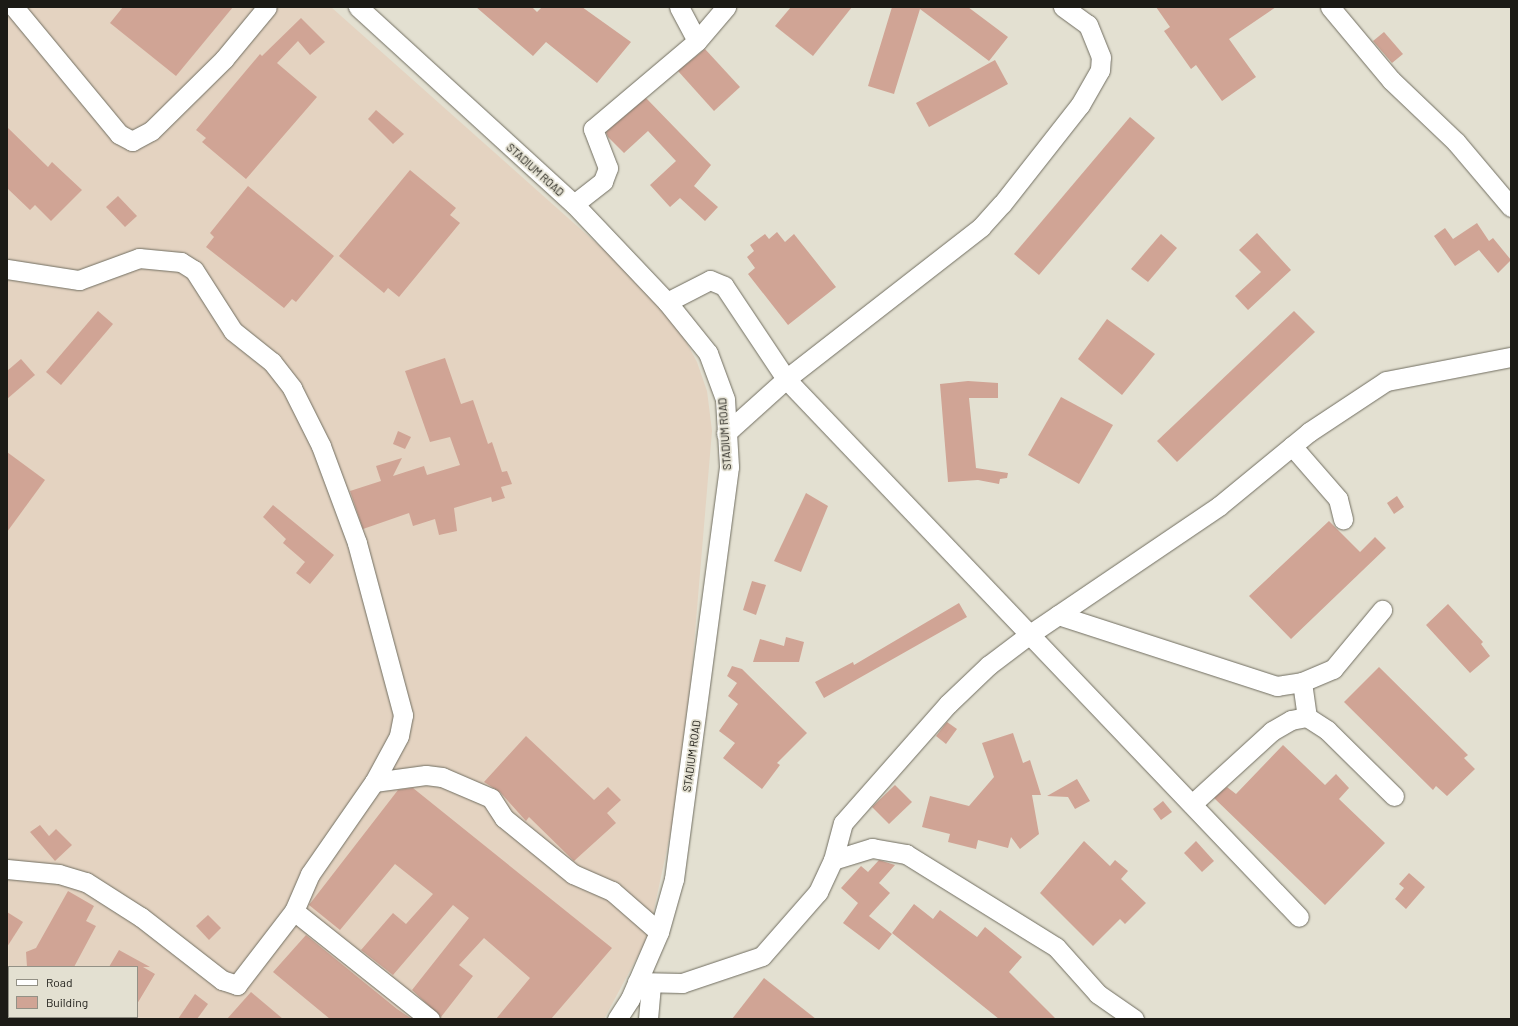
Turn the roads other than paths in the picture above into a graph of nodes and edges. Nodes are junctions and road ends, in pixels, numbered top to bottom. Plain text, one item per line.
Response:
1 (14, 7) edge
2 (267, 7) edge
3 (358, 7) edge
4 (679, 7) edge
5 (726, 7) edge
6 (1330, 7) edge
7 (1069, 8) edge
8 (697, 41) junction
9 (574, 204) junction
10 (1511, 208) edge
11 (7, 269) edge
12 (667, 302) junction
13 (1511, 357) edge
14 (786, 379) junction
15 (726, 433) junction
16 (1292, 446) junction
17 (1343, 519) dead end
18 (1382, 610) dead end
19 (1058, 615) junction
20 (1030, 634) junction
21 (1302, 682) junction
22 (1307, 717) junction
23 (374, 782) junction
24 (1394, 796) dead end
25 (1192, 804) junction
26 (834, 860) junction
27 (7, 869) edge
28 (294, 912) junction
29 (1299, 917) dead end
30 (659, 932) junction
31 (644, 983) junction
32 (430, 1019) edge
33 (617, 1019) edge
34 (648, 1019) edge
35 (1134, 1019) edge

1 - 2 street
3 - 9 street, STADIUM ROAD
4 - 8 street
5 - 8 street
6 - 10 street
7 - 14 street
8 - 9 street
9 - 12 street, STADIUM ROAD
11 - 23 street
12 - 14 street
12 - 15 street, STADIUM ROAD
13 - 16 street
14 - 15 street
14 - 20 street
15 - 30 street, STADIUM ROAD
16 - 17 street
16 - 19 street
18 - 21 street
19 - 20 street
19 - 21 street
20 - 25 street
20 - 26 street
21 - 22 street
22 - 24 street
22 - 25 street
23 - 28 street
23 - 30 street
25 - 29 street
26 - 31 street
26 - 35 street
27 - 28 street
28 - 32 street
30 - 31 street, STADIUM ROAD
31 - 33 street, STADIUM ROAD
31 - 34 street

